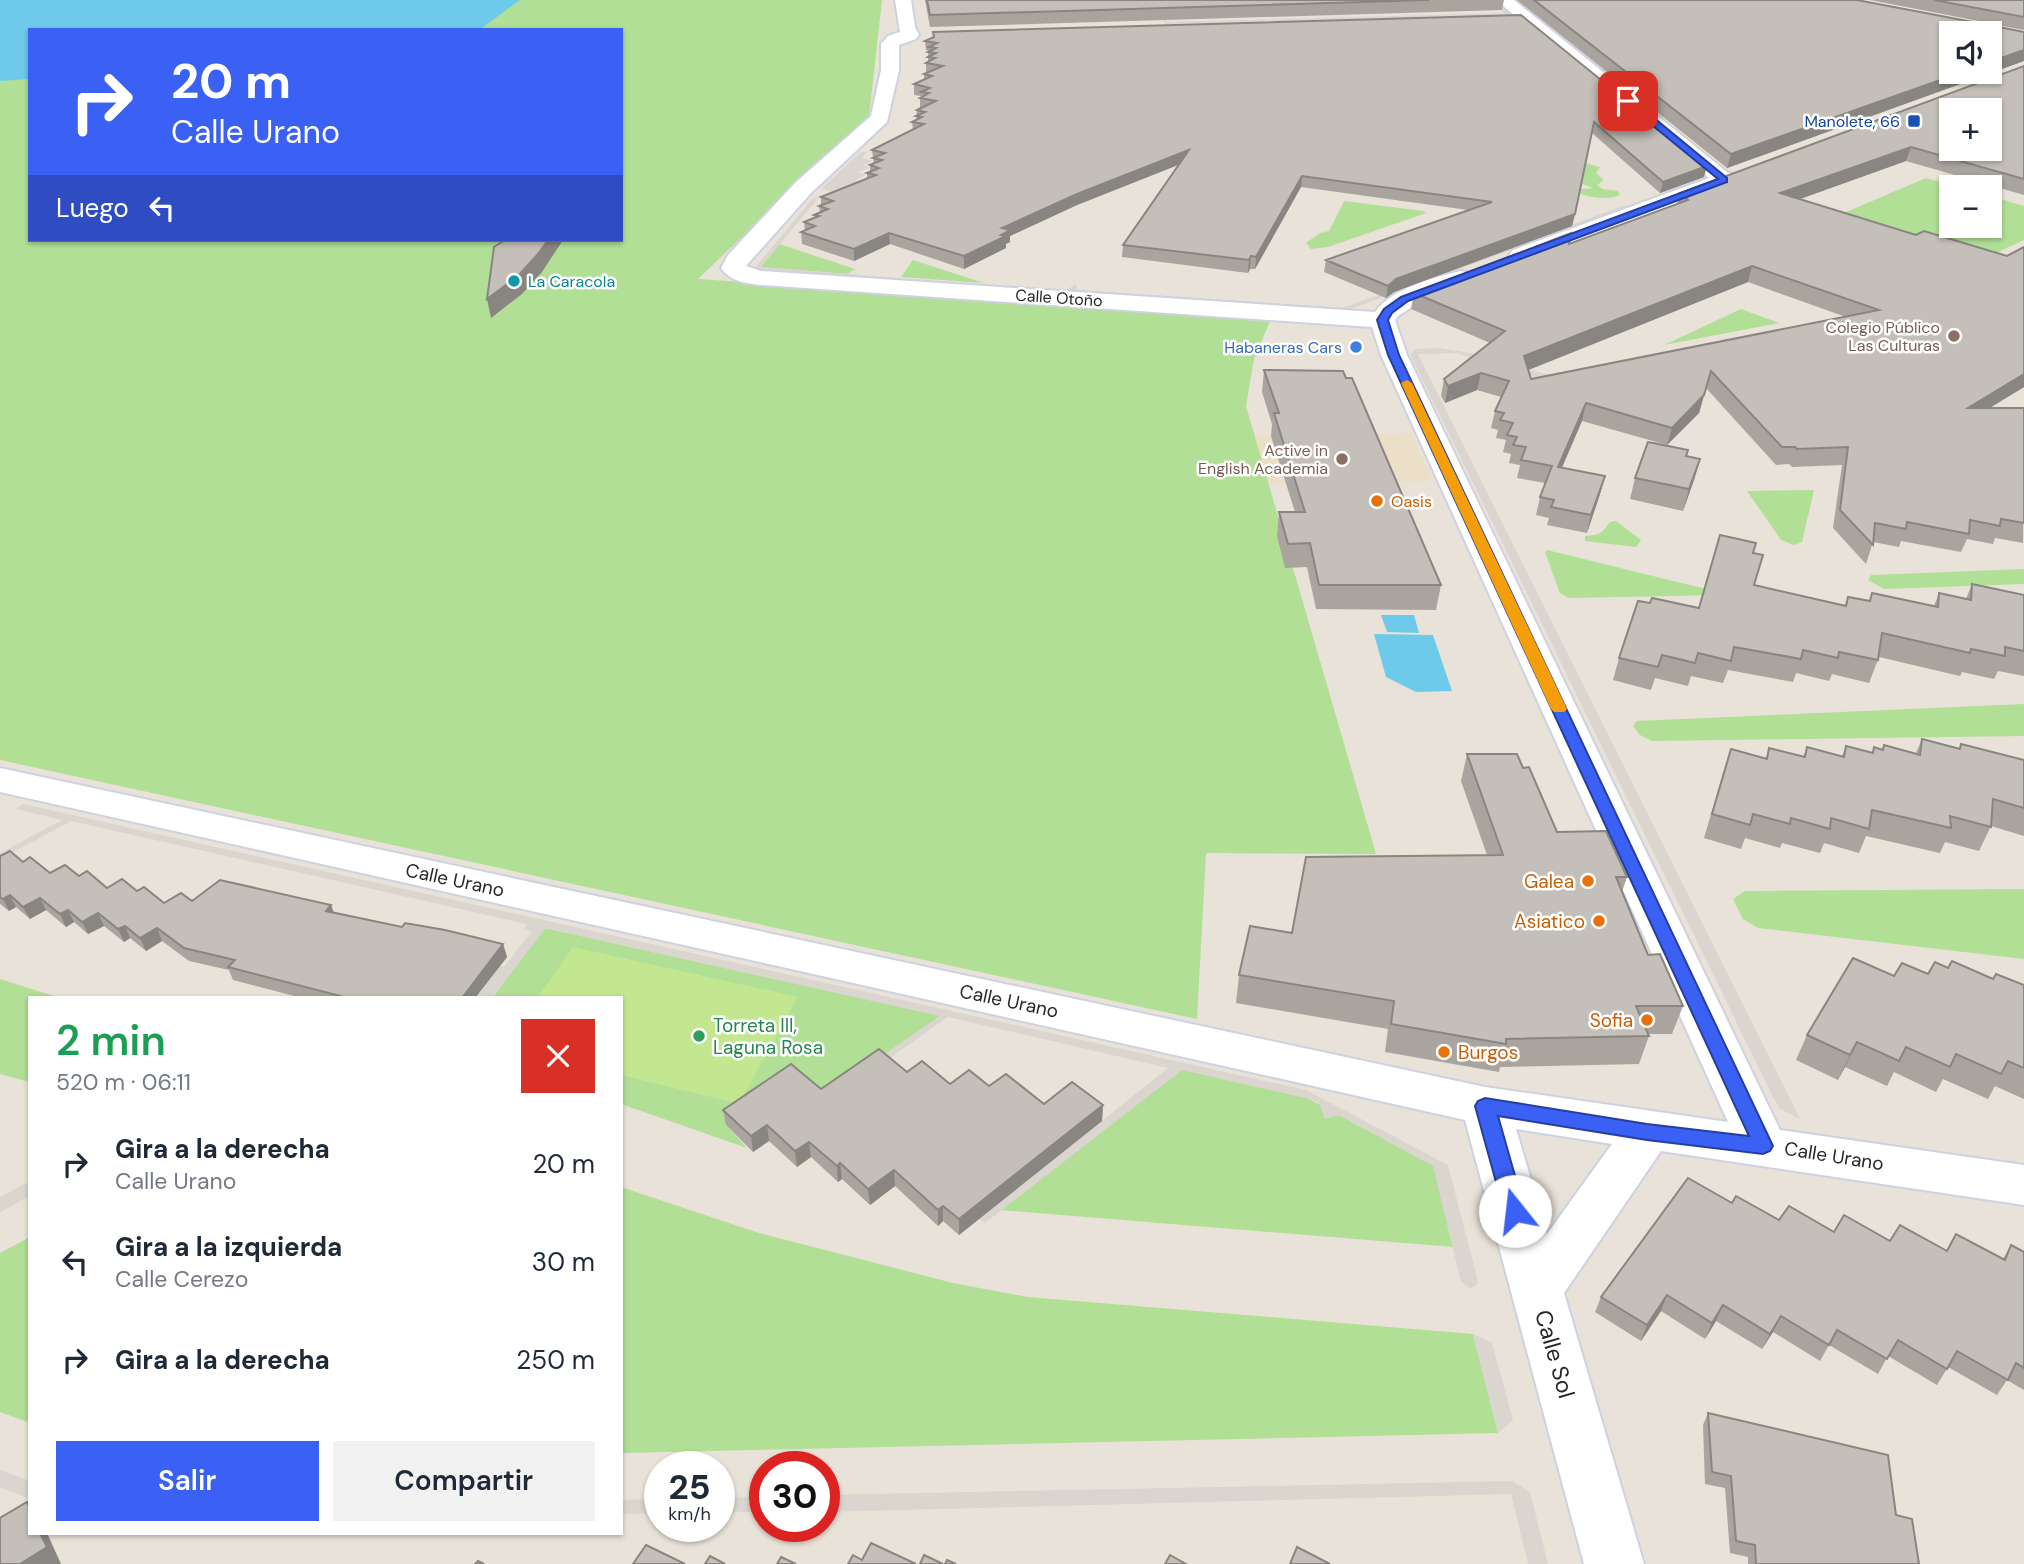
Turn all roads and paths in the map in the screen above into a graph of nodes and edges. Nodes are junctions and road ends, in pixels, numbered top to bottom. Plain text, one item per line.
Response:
1 (903, 0) edge
2 (1504, 0) edge
3 (1525, 17) junction
4 (1496, 18) edge
5 (1749, 170) edge
6 (1724, 180) junction
7 (1502, 262) edge
8 (1478, 272) edge
9 (1382, 320) junction
10 (0, 780) edge
11 (1485, 1106) junction
12 (1647, 1132) junction
13 (1763, 1146) junction
14 (2024, 1185) edge
15 (1537, 1290) junction
16 (1614, 1564) edge

1 - 9 street, Calle Otoño
2 - 3 street
3 - 4 street
3 - 6 street
5 - 6 street
6 - 7 street
8 - 9 street
9 - 13 street
10 - 11 street, Calle Urano
11 - 12 street, Calle Urano
11 - 15 street
12 - 13 street, Calle Urano
12 - 15 street, Calle Sol
13 - 14 street, Calle Urano
15 - 16 street, Calle Sol

